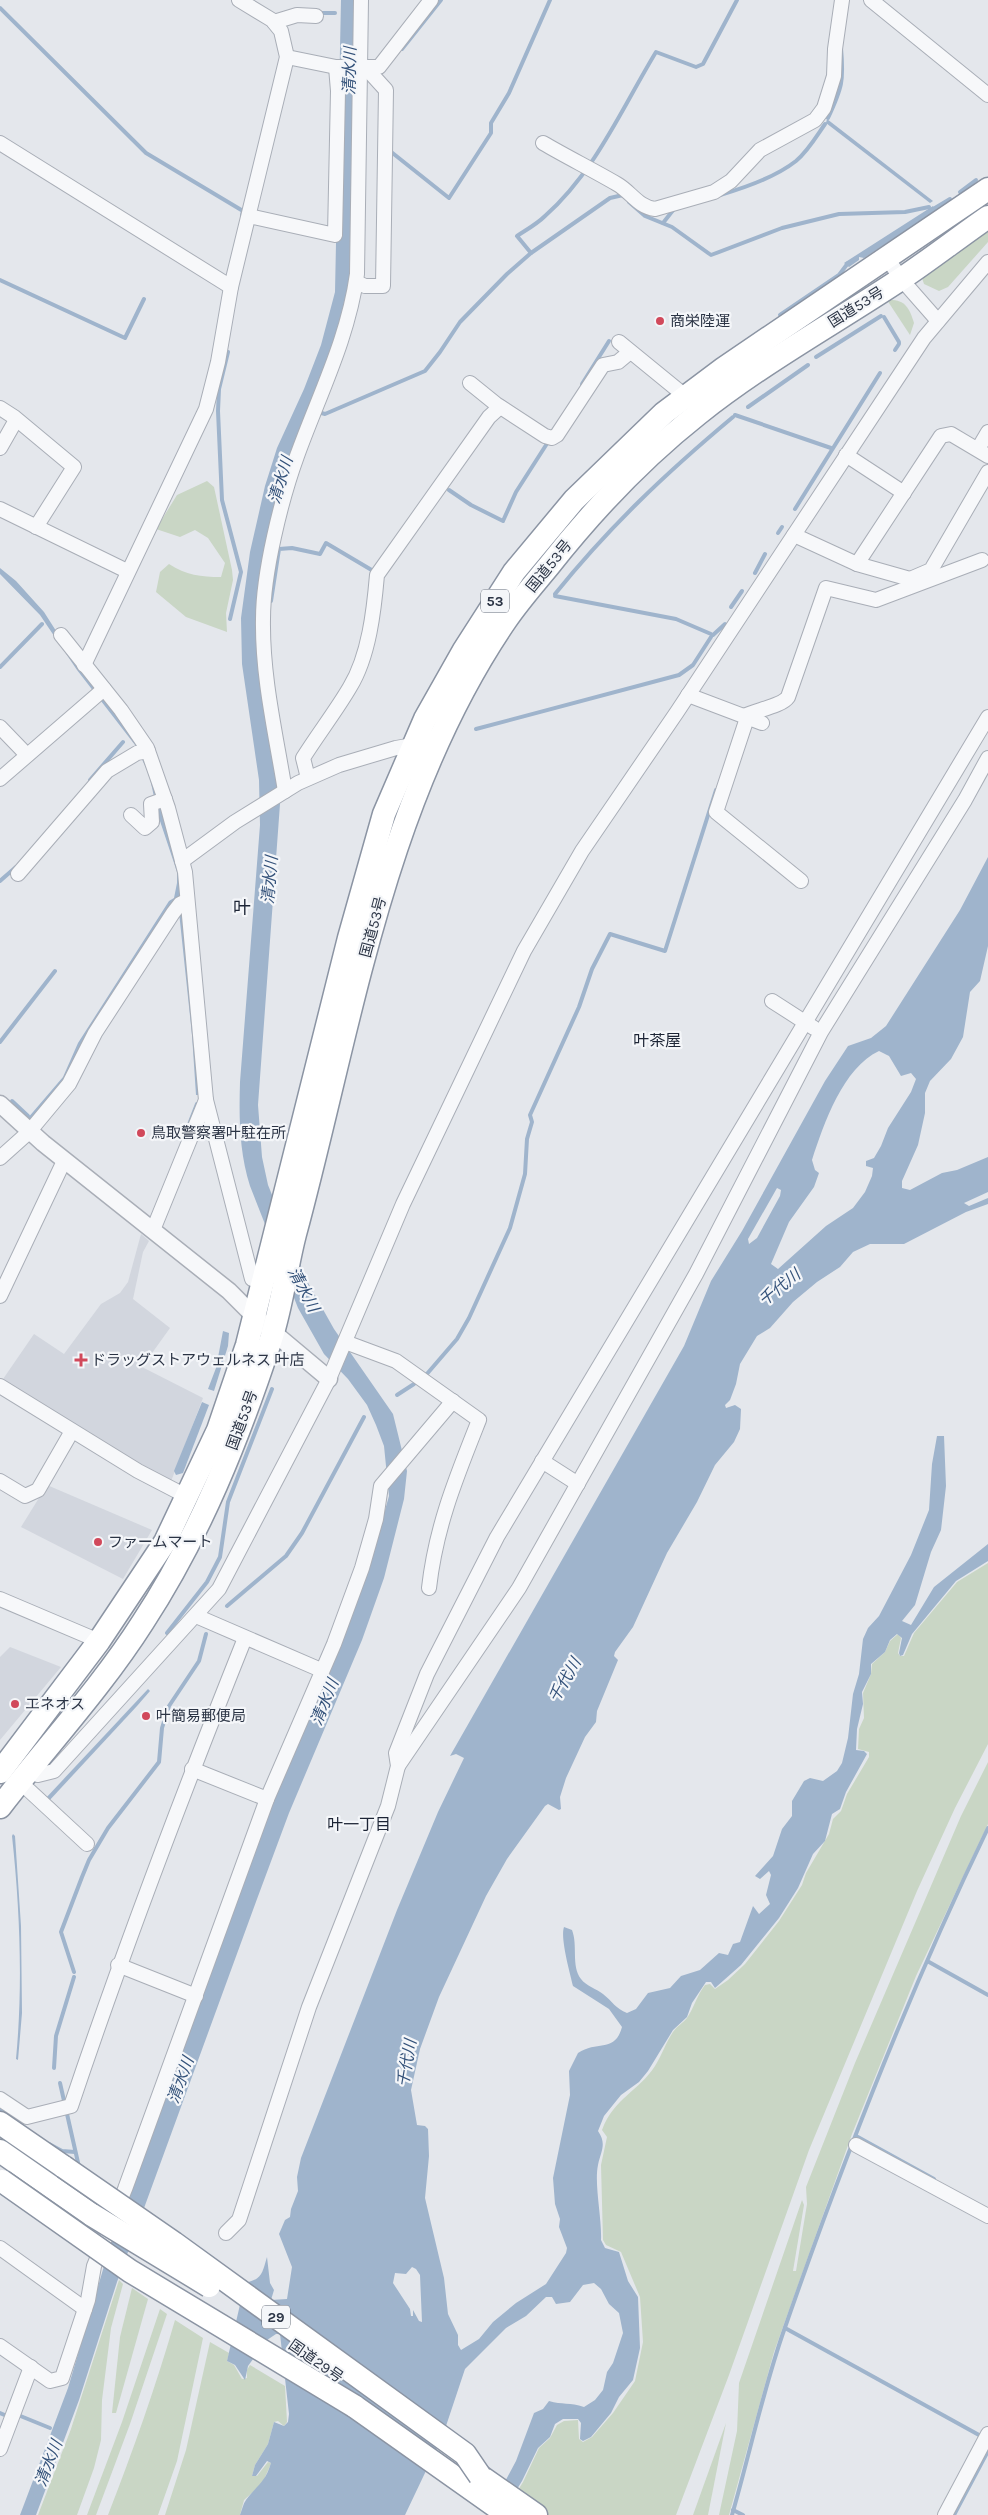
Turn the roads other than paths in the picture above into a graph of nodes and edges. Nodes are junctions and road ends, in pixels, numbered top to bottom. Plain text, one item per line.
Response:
1 (239, 0) edge
2 (361, 0) edge
3 (431, 0) edge
4 (842, 0) edge
5 (871, 0) edge
6 (316, 16) dead end
7 (274, 22) junction
8 (287, 58) junction
9 (336, 67) junction
10 (364, 68) junction
11 (988, 95) edge
12 (0, 143) edge
13 (543, 143) dead end
14 (988, 189) edge
15 (249, 216) junction
16 (988, 217) edge
17 (887, 258) junction
18 (988, 262) edge
19 (901, 279) junction
20 (356, 282) junction
21 (231, 286) junction
22 (938, 321) junction
23 (619, 342) dead end
24 (630, 352) junction
25 (470, 383) dead end
26 (693, 404) junction
27 (500, 407) junction
28 (0, 408) edge
29 (16, 420) junction
30 (988, 432) edge
31 (0, 448) edge
32 (983, 452) edge
33 (846, 455) junction
34 (988, 472) edge
35 (904, 492) junction
36 (0, 509) edge
37 (36, 527) junction
38 (794, 535) junction
39 (982, 560) dead end
40 (857, 564) junction
41 (127, 571) junction
42 (61, 635) dead end
43 (84, 665) junction
44 (104, 689) junction
45 (688, 695) junction
46 (746, 717) junction
47 (988, 718) edge
48 (762, 723) dead end
49 (0, 727) edge
50 (413, 744) junction
51 (437, 745) junction
52 (148, 751) junction
53 (27, 755) junction
54 (988, 758) edge
55 (0, 778) edge
56 (308, 778) junction
57 (285, 791) junction
58 (165, 799) junction
59 (131, 815) dead end
60 (182, 861) junction
61 (18, 874) dead end
62 (801, 881) dead end
63 (186, 901) junction
64 (772, 1002) dead end
65 (806, 1023) junction
66 (821, 1032) junction
67 (206, 1100) junction
68 (0, 1104) edge
69 (29, 1132) junction
70 (0, 1158) edge
71 (64, 1160) junction
72 (153, 1230) junction
73 (283, 1243) junction
74 (252, 1279) dead end
75 (0, 1296) edge
76 (254, 1318) junction
77 (273, 1333) junction
78 (345, 1342) junction
79 (329, 1379) junction
80 (0, 1386) edge
81 (453, 1402) junction
82 (72, 1431) junction
83 (542, 1461) junction
84 (0, 1480) edge
85 (578, 1484) junction
86 (188, 1497) junction
87 (429, 1588) dead end
88 (0, 1599) edge
89 (196, 1616) junction
90 (245, 1638) junction
91 (99, 1640) junction
92 (321, 1670) junction
93 (398, 1766) junction
94 (192, 1769) junction
95 (0, 1772) edge
96 (24, 1777) junction
97 (266, 1799) junction
98 (0, 1807) edge
99 (87, 1844) dead end
100 (118, 1965) junction
101 (196, 1996) junction
102 (0, 2099) edge
103 (0, 2123) edge
104 (856, 2145) dead end
105 (0, 2151) edge
106 (1, 2175) edge
107 (988, 2216) edge
108 (88, 2220) junction
109 (226, 2233) dead end
110 (0, 2248) edge
111 (85, 2308) junction
112 (0, 2346) edge
113 (31, 2367) junction
114 (354, 2406) junction
115 (988, 2434) edge
116 (0, 2449) edge
117 (480, 2476) junction
118 (508, 2515) edge
119 (536, 2515) edge
120 (945, 2515) edge

1 - 7 street
2 - 10 street
3 - 10 street
4 - 13 street
5 - 11 street
6 - 7 street
7 - 8 street
8 - 9 street
8 - 15 street
9 - 10 street
9 - 15 street
10 - 20 street
10 - 20 street
12 - 21 street
14 - 17 highway, 国道53号 / 53
15 - 21 street
16 - 19 highway, 国道53号 / 53
17 - 19 street
17 - 26 highway, 国道53号 / 53
18 - 22 street
19 - 22 street
19 - 26 highway, 国道53号 / 53
20 - 57 street
21 - 41 street
22 - 33 street
23 - 24 street
24 - 26 street
24 - 27 street
25 - 27 street
26 - 50 highway, 国道53号 / 53
26 - 51 highway, 国道53号 / 53
27 - 56 street
28 - 29 street
29 - 31 street
29 - 37 street
30 - 32 street
32 - 35 street
33 - 35 street
33 - 38 street
34 - 40 street
35 - 40 street
36 - 37 street
37 - 41 street
38 - 40 street
38 - 45 street
39 - 46 street
41 - 43 street
42 - 43 street
43 - 44 street
44 - 52 street
44 - 53 street
45 - 46 street
45 - 78 street
46 - 48 street
46 - 62 street
47 - 65 street
49 - 53 street
50 - 51 street
50 - 56 street
50 - 73 highway, 国道53号 / 53
51 - 73 highway, 国道53号 / 53
52 - 58 street
52 - 61 street
53 - 55 street
54 - 66 street
56 - 57 street
57 - 60 street
58 - 59 street
58 - 60 street
60 - 63 street
63 - 67 street
63 - 69 street
64 - 65 street
65 - 66 street
65 - 83 street
66 - 85 street
67 - 72 street
67 - 74 street
68 - 69 street
69 - 70 street
69 - 71 street
71 - 72 street
71 - 75 street
72 - 76 street
73 - 76 highway, 国道53号 / 53
73 - 77 highway, 国道53号 / 53
76 - 77 street
76 - 86 highway, 国道53号 / 53
77 - 79 street
77 - 96 highway, 国道53号 / 53
78 - 79 street
78 - 81 street
79 - 89 street
80 - 82 street
81 - 87 street
81 - 92 street
82 - 84 street
82 - 86 street
83 - 85 street
83 - 93 street
85 - 93 street
86 - 91 highway, 国道53号 / 53
88 - 91 street
89 - 90 street
89 - 96 street
90 - 92 street
90 - 94 street
91 - 95 highway, 国道53号 / 53
92 - 97 street
93 - 109 street
94 - 97 street
94 - 100 street
96 - 98 highway, 国道53号 / 53
96 - 99 street
97 - 101 street
100 - 101 street
100 - 102 street
101 - 111 street
103 - 117 highway, 29, bridge
104 - 107 street
105 - 108 highway, 国道29号 / 29
106 - 108 highway, 29
106 - 114 highway, 29, bridge
108 - 114 highway, 国道29号 / 29, bridge
108 - 117 highway, 国道29号 / 29, bridge
110 - 111 street
111 - 113 street
112 - 113 street
113 - 116 street
114 - 118 highway, 国道29号 / 29
115 - 120 street
117 - 119 highway, 国道29号 / 29

